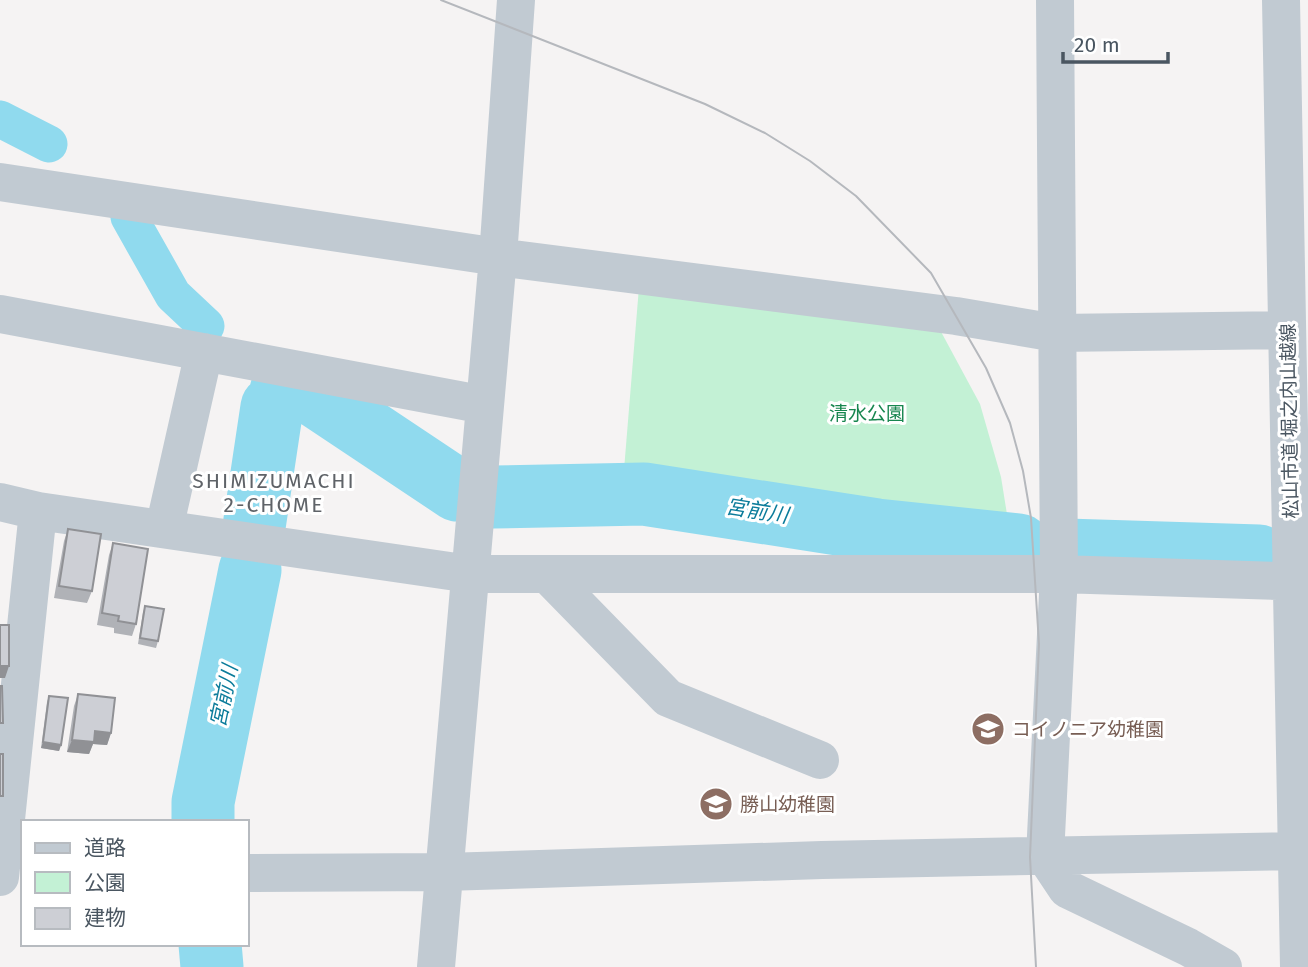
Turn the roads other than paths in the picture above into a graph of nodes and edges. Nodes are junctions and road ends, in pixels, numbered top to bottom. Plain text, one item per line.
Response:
1 (516, 0) edge
2 (1055, 0) edge
3 (1281, 0) edge
4 (0, 182) edge
5 (498, 257) junction
6 (0, 314) edge
7 (1287, 330) junction
8 (1056, 333) junction
9 (204, 352) junction
10 (485, 404) junction
11 (0, 502) edge
12 (38, 511) junction
13 (164, 529) junction
14 (470, 574) junction
15 (547, 574) junction
16 (1059, 575) junction
17 (1300, 582) edge
18 (820, 760) dead end
19 (1297, 851) junction
20 (1045, 856) junction
21 (444, 872) junction
22 (248, 873) edge
23 (0, 876) edge
24 (21, 876) edge
25 (436, 967) edge
26 (1223, 967) edge
27 (1299, 967) edge

1 - 5 street
2 - 8 street
3 - 7 street, 松山市道 堀之内山越線
4 - 5 street
5 - 8 street
5 - 10 street
6 - 9 street
7 - 8 street
7 - 17 street, 松山市道 堀之内山越線
8 - 16 street
9 - 10 street
9 - 13 street
10 - 14 street
11 - 12 street
12 - 13 street
12 - 23 street
13 - 14 street
14 - 15 street
14 - 21 street
15 - 16 street
15 - 18 street
16 - 17 street
16 - 20 street
17 - 19 street, 松山市道 堀之内山越線
19 - 20 street
19 - 27 street, 松山市道 堀之内山越線
20 - 21 street
20 - 26 street
21 - 22 street
21 - 25 street
23 - 24 street

